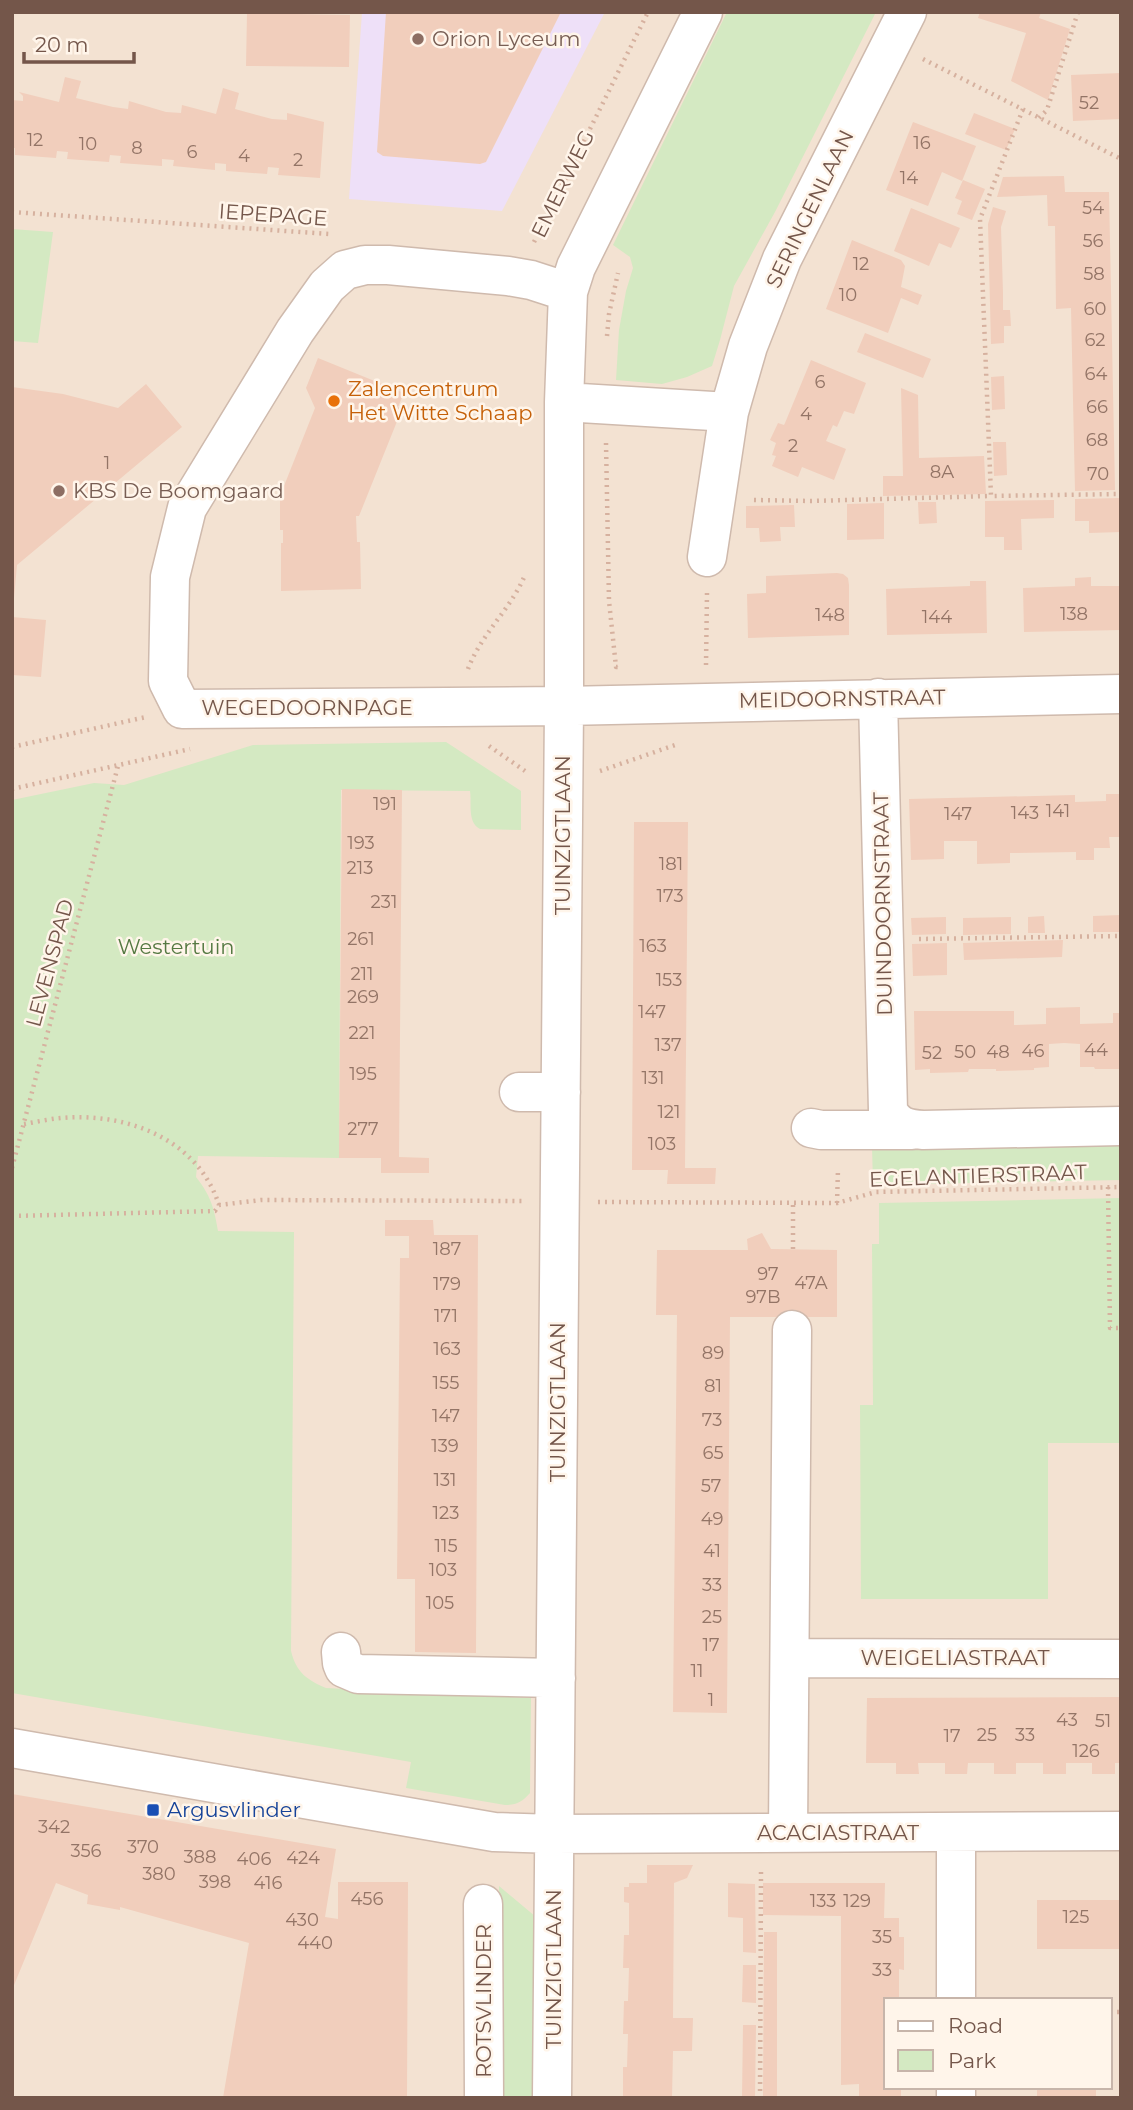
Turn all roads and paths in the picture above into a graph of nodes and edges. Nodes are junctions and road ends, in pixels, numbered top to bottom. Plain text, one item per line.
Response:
1 (648, 12) edge
2 (703, 12) edge
3 (1078, 12) edge
4 (899, 28) edge
5 (1023, 109) junction
6 (1039, 118) junction
7 (1121, 159) edge
8 (12, 212) edge
9 (544, 222) junction
10 (340, 235) dead end
11 (588, 243) junction
12 (531, 280) junction
13 (568, 292) junction
14 (607, 340) dead end
15 (564, 402) junction
16 (605, 405) junction
17 (729, 412) junction
18 (1121, 494) edge
19 (991, 496) junction
20 (716, 499) junction
21 (707, 557) joint
22 (528, 565) dead end
23 (628, 671) dead end
24 (706, 675) dead end
25 (1121, 694) edge
26 (878, 698) junction
27 (564, 706) junction
28 (182, 709) junction
29 (466, 718) junction
30 (12, 747) edge
31 (118, 765) dead end
32 (563, 771) junction
33 (1121, 936) edge
34 (883, 939) junction
35 (519, 1092) dead end
36 (561, 1093) junction
37 (900, 1120) junction
38 (24, 1124) junction
39 (1121, 1126) edge
40 (811, 1128) dead end
41 (12, 1168) edge
42 (1121, 1187) edge
43 (1108, 1188) junction
44 (793, 1203) dead end
45 (837, 1203) dead end
46 (12, 1216) edge
47 (793, 1249) dead end
48 (1121, 1328) edge
49 (792, 1330) dead end
50 (341, 1652) dead end
51 (790, 1658) junction
52 (1121, 1659) edge
53 (556, 1678) junction
54 (12, 1748) edge
55 (1121, 1831) edge
56 (956, 1832) junction
57 (775, 1833) junction
58 (555, 1834) junction
59 (483, 1904) dead end
60 (956, 1998) edge
61 (484, 2098) edge
62 (552, 2098) edge
63 (760, 2098) edge

1 - 9 path, EMERWEG
2 - 11 street
3 - 6 path
4 - 5 path
4 - 17 street, SERINGENLAAN
5 - 6 path
5 - 19 path
6 - 7 path
8 - 10 path, IEPEPAGE
9 - 11 path
9 - 12 path, EMERWEG
11 - 13 street
11 - 14 path
12 - 13 street, WEGEDOORNPAGE
12 - 28 street, WEGEDOORNPAGE
13 - 15 street
15 - 16 street
15 - 27 street
16 - 17 street
16 - 23 path
17 - 20 street, SERINGENLAAN
18 - 19 path
19 - 20 path
20 - 21 street, SERINGENLAAN
21 - 24 path
22 - 29 path
25 - 26 street, MEIDOORNSTRAAT
26 - 27 street, MEIDOORNSTRAAT
26 - 34 street, DUINDOORNSTRAAT
27 - 29 street, WEGEDOORNPAGE
27 - 32 street, TUINZIGTLAAN
28 - 29 street, WEGEDOORNPAGE
28 - 30 path
29 - 32 path
31 - 38 path, LEVENSPAD
32 - 36 street, TUINZIGTLAAN
33 - 34 path
34 - 37 street, DUINDOORNSTRAAT
35 - 36 street
36 - 53 street, TUINZIGTLAAN
37 - 39 street
37 - 40 street
38 - 41 path, LEVENSPAD
38 - 46 path
42 - 43 path, EGELANTIERSTRAAT
43 - 45 path, EGELANTIERSTRAAT
43 - 48 path
44 - 47 path
49 - 51 street
50 - 53 street
51 - 52 street, WEIGELIASTRAAT
51 - 57 street
53 - 58 street, TUINZIGTLAAN
54 - 58 street
55 - 56 street, ACACIASTRAAT
56 - 57 street, ACACIASTRAAT
56 - 60 street
57 - 58 street, ACACIASTRAAT
57 - 63 path
58 - 62 street, TUINZIGTLAAN
59 - 61 street, ROTSVLINDER

